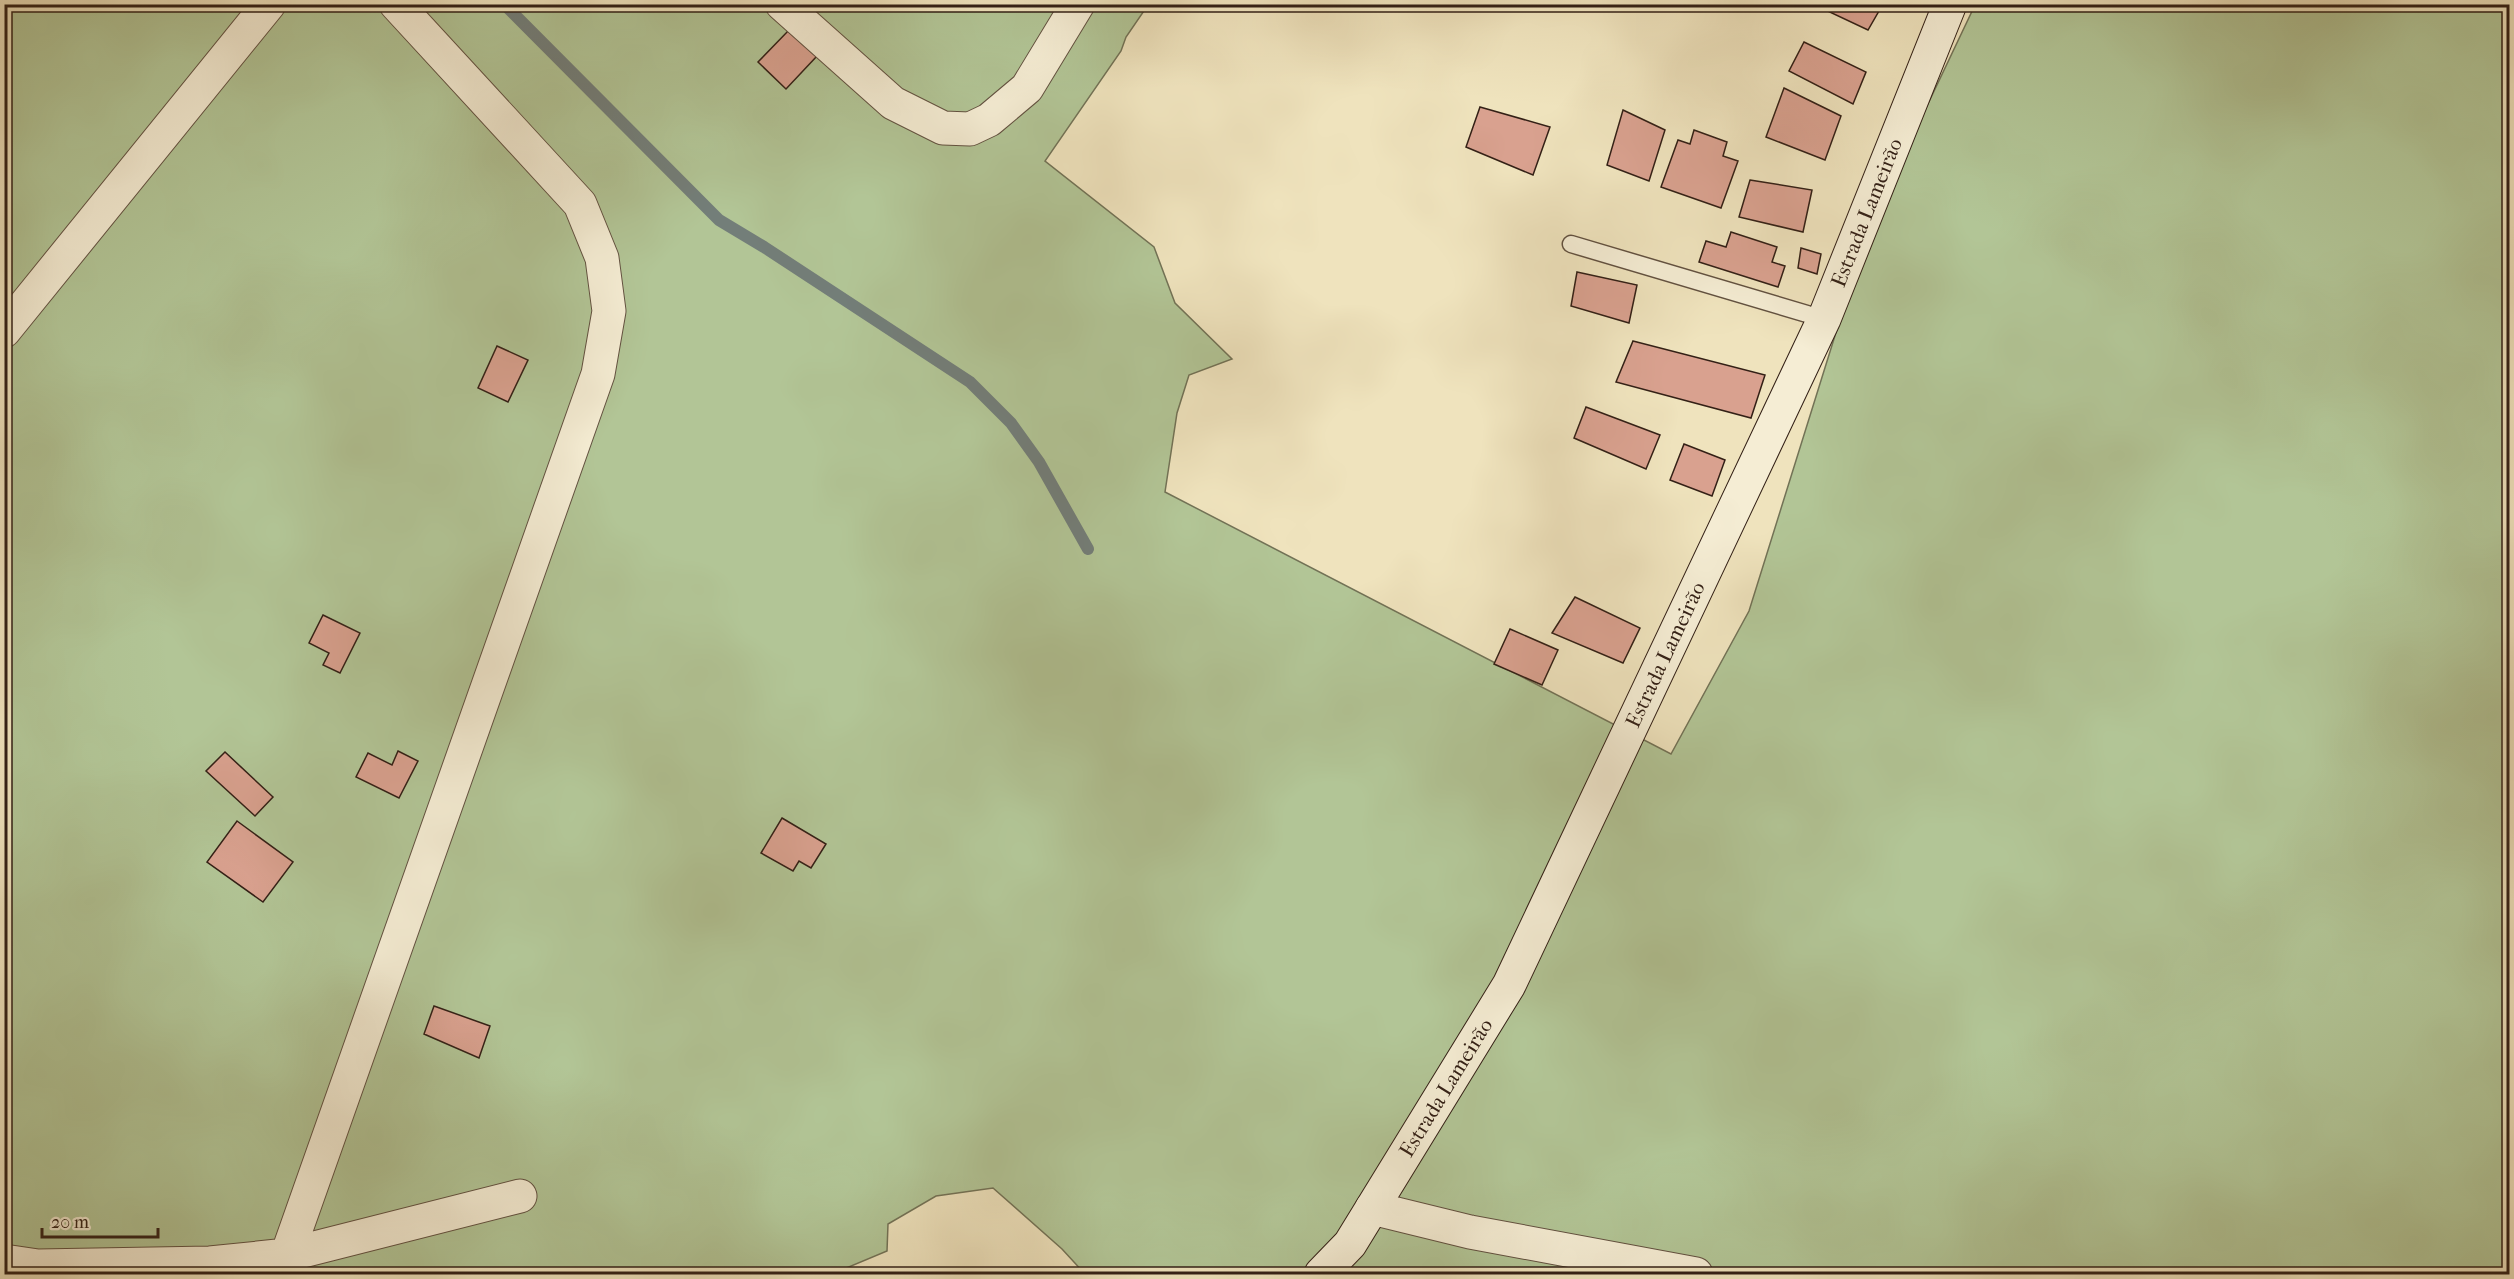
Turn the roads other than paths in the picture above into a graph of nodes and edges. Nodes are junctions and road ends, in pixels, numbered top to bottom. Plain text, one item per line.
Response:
1 (269, 4) edge
2 (396, 4) edge
3 (782, 4) edge
4 (1078, 4) edge
5 (1950, 4) edge
6 (1571, 244) dead end
7 (1824, 319) junction
8 (4, 331) edge
9 (520, 1196) dead end
10 (1372, 1208) junction
11 (287, 1255) junction
12 (4, 1261) edge
13 (1322, 1275) edge
14 (1696, 1275) edge

1 - 8 street
2 - 11 street
3 - 4 street
5 - 7 street, Estrada Lameirão
6 - 7 lane
7 - 10 street, Estrada Lameirão
9 - 11 street
10 - 13 street, Estrada Lameirão
10 - 14 street
11 - 12 street

